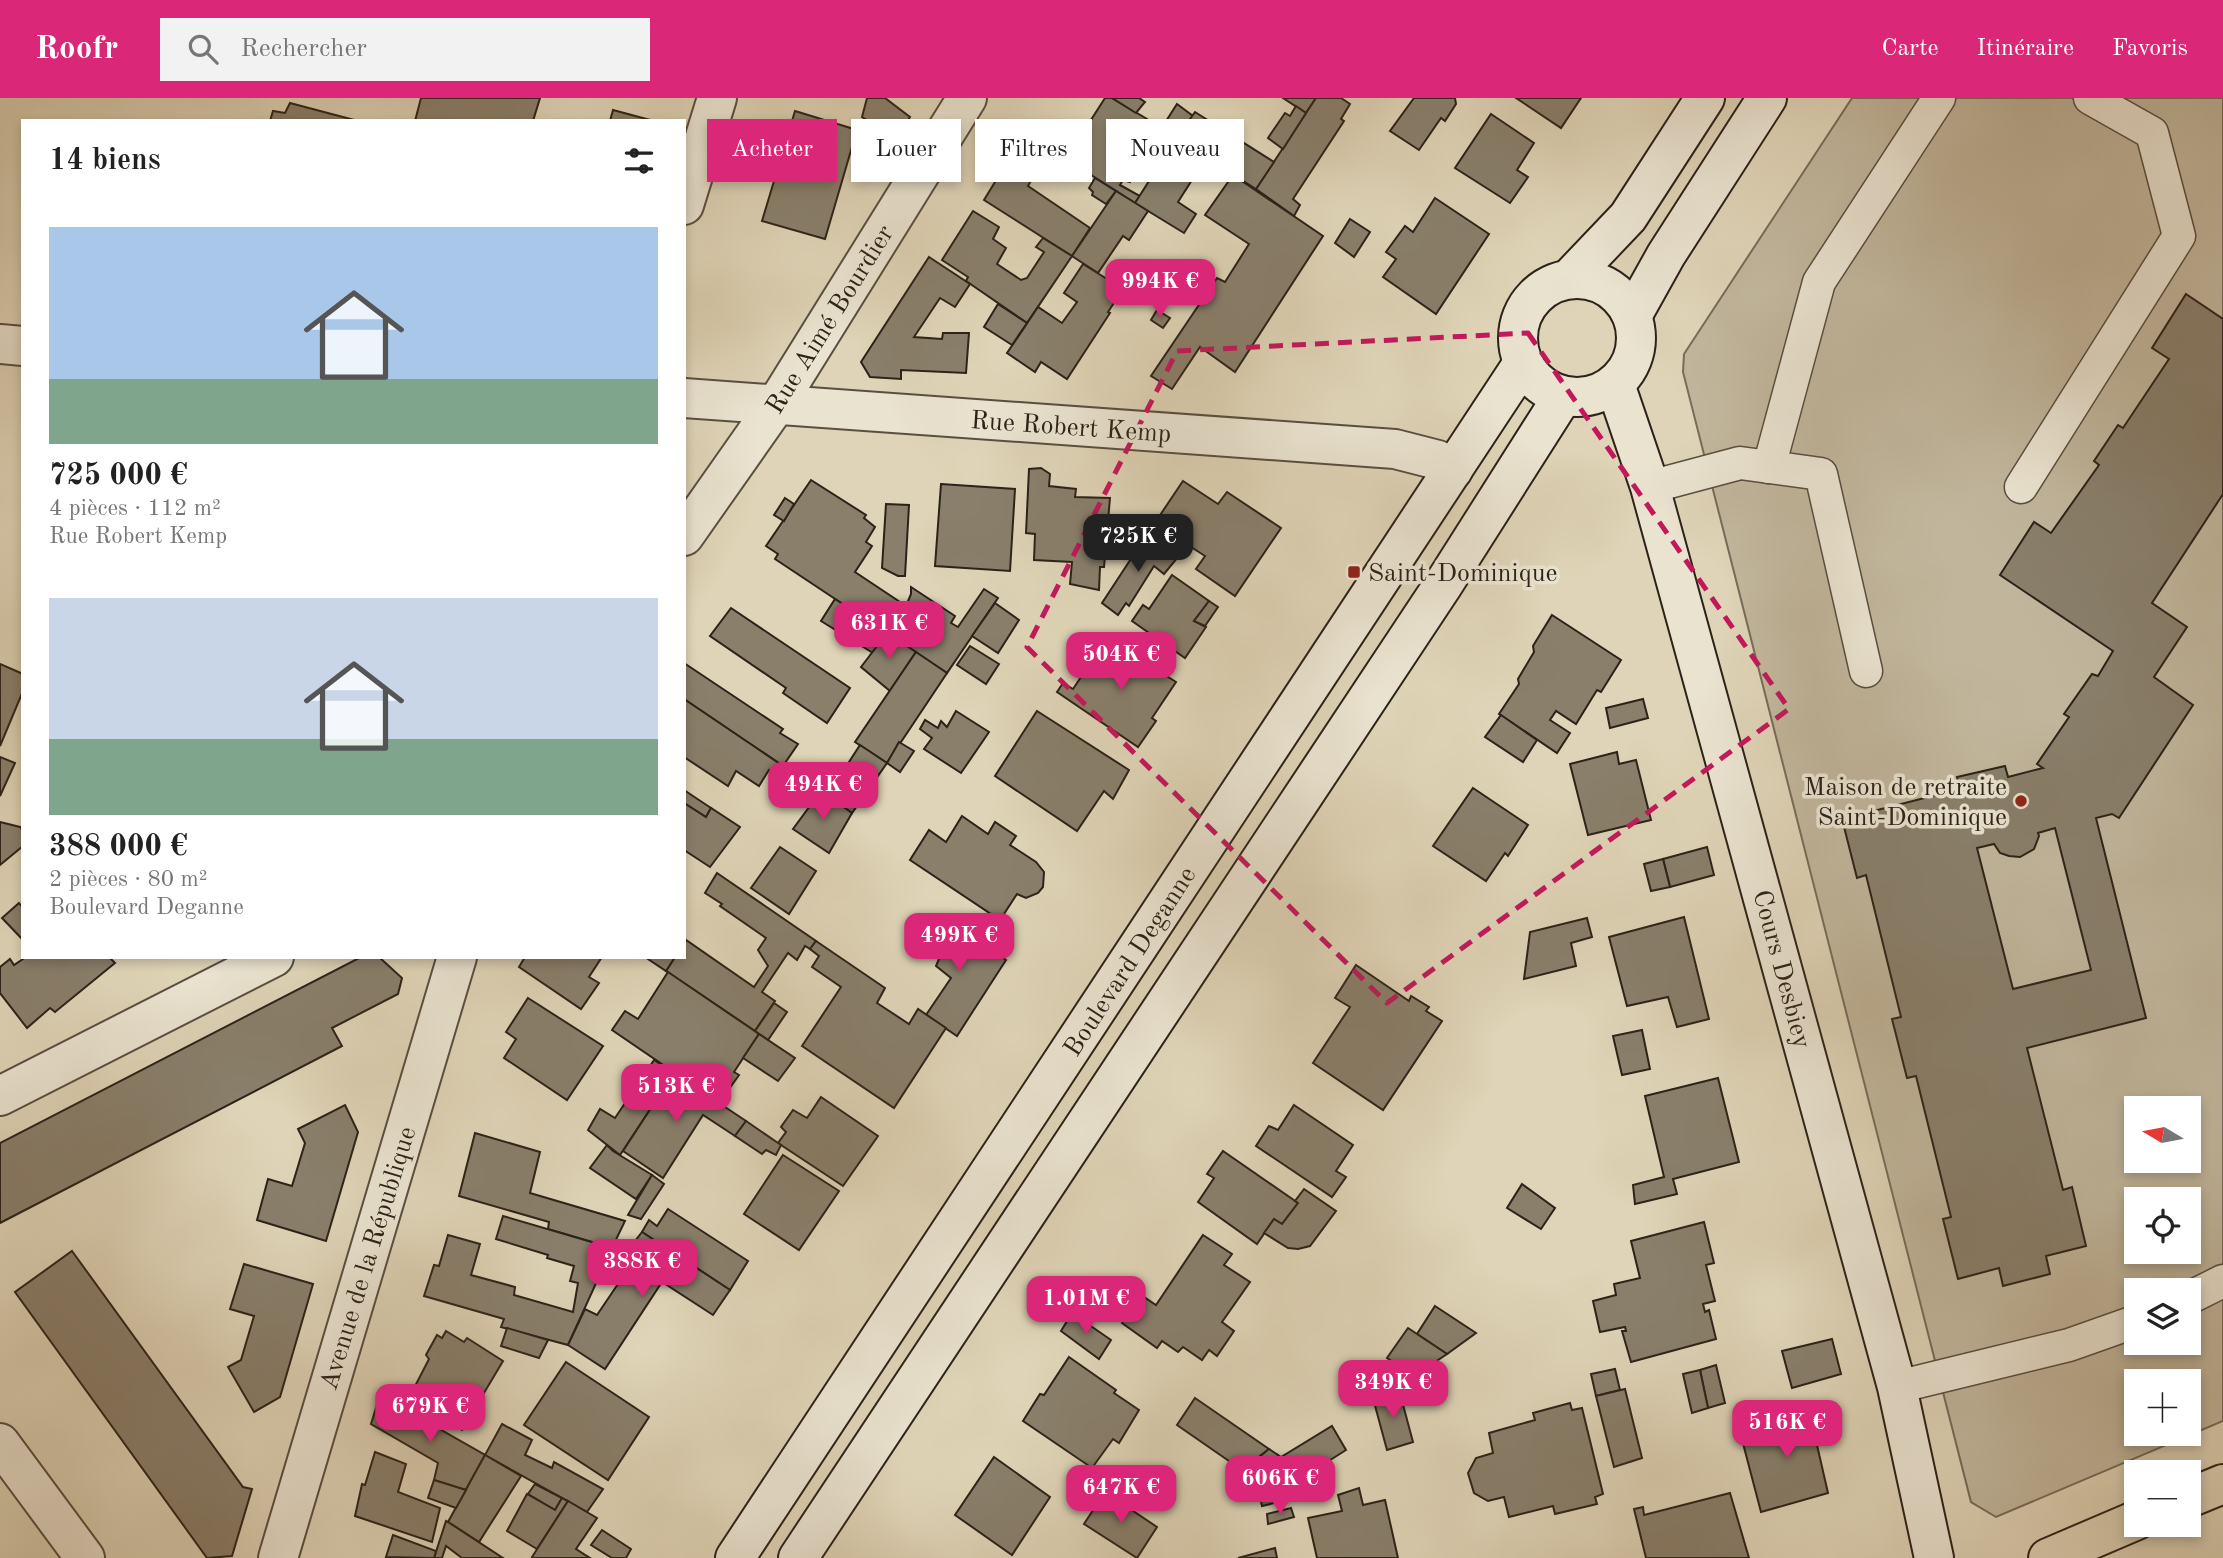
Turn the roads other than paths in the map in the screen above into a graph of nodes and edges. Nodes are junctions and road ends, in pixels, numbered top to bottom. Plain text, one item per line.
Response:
1 (717, 98) edge
2 (967, 98) edge
3 (1705, 98) edge
4 (1767, 98) edge
5 (1939, 98) edge
6 (2090, 98) edge
7 (686, 199) edge
8 (1569, 279) junction
9 (1632, 316) junction
10 (0, 344) edge
11 (21, 346) edge
12 (1523, 363) junction
13 (1615, 384) junction
14 (1563, 396) junction
15 (686, 398) edge
16 (776, 405) junction
17 (1769, 467) junction
18 (1454, 470) junction
19 (1650, 487) junction
20 (2021, 487) dead end
21 (686, 533) edge
22 (1866, 671) dead end
23 (270, 959) edge
24 (456, 959) edge
25 (0, 1096) edge
26 (2223, 1282) edge
27 (2201, 1292) edge
28 (2124, 1326) edge
29 (1897, 1387) junction
30 (0, 1443) edge
31 (2223, 1484) edge
32 (2201, 1493) edge
33 (2124, 1526) edge
34 (85, 1558) edge
35 (278, 1558) edge
36 (735, 1558) edge
37 (798, 1558) edge
38 (1934, 1558) edge
39 (2048, 1558) edge

1 - 7 street
2 - 16 street, Rue Aimé Bourdier
3 - 8 street
4 - 9 street
5 - 17 lane
6 - 20 lane
8 - 9 street
8 - 12 street
9 - 13 street
10 - 11 street
12 - 14 street
12 - 18 street, Boulevard Deganne
13 - 14 street
13 - 19 street, Cours Desbiey
14 - 37 street, Boulevard Deganne
15 - 16 street, Rue Robert Kemp
16 - 18 street, Rue Robert Kemp
16 - 21 street, Rue Aimé Bourdier
17 - 19 lane
17 - 22 lane
18 - 36 street, Boulevard Deganne
19 - 29 street, Cours Desbiey
23 - 25 street
24 - 35 street, Avenue de la République
26 - 27 lane
28 - 29 lane
29 - 38 street, Cours Desbiey
30 - 34 street
31 - 32 main road
33 - 39 main road

